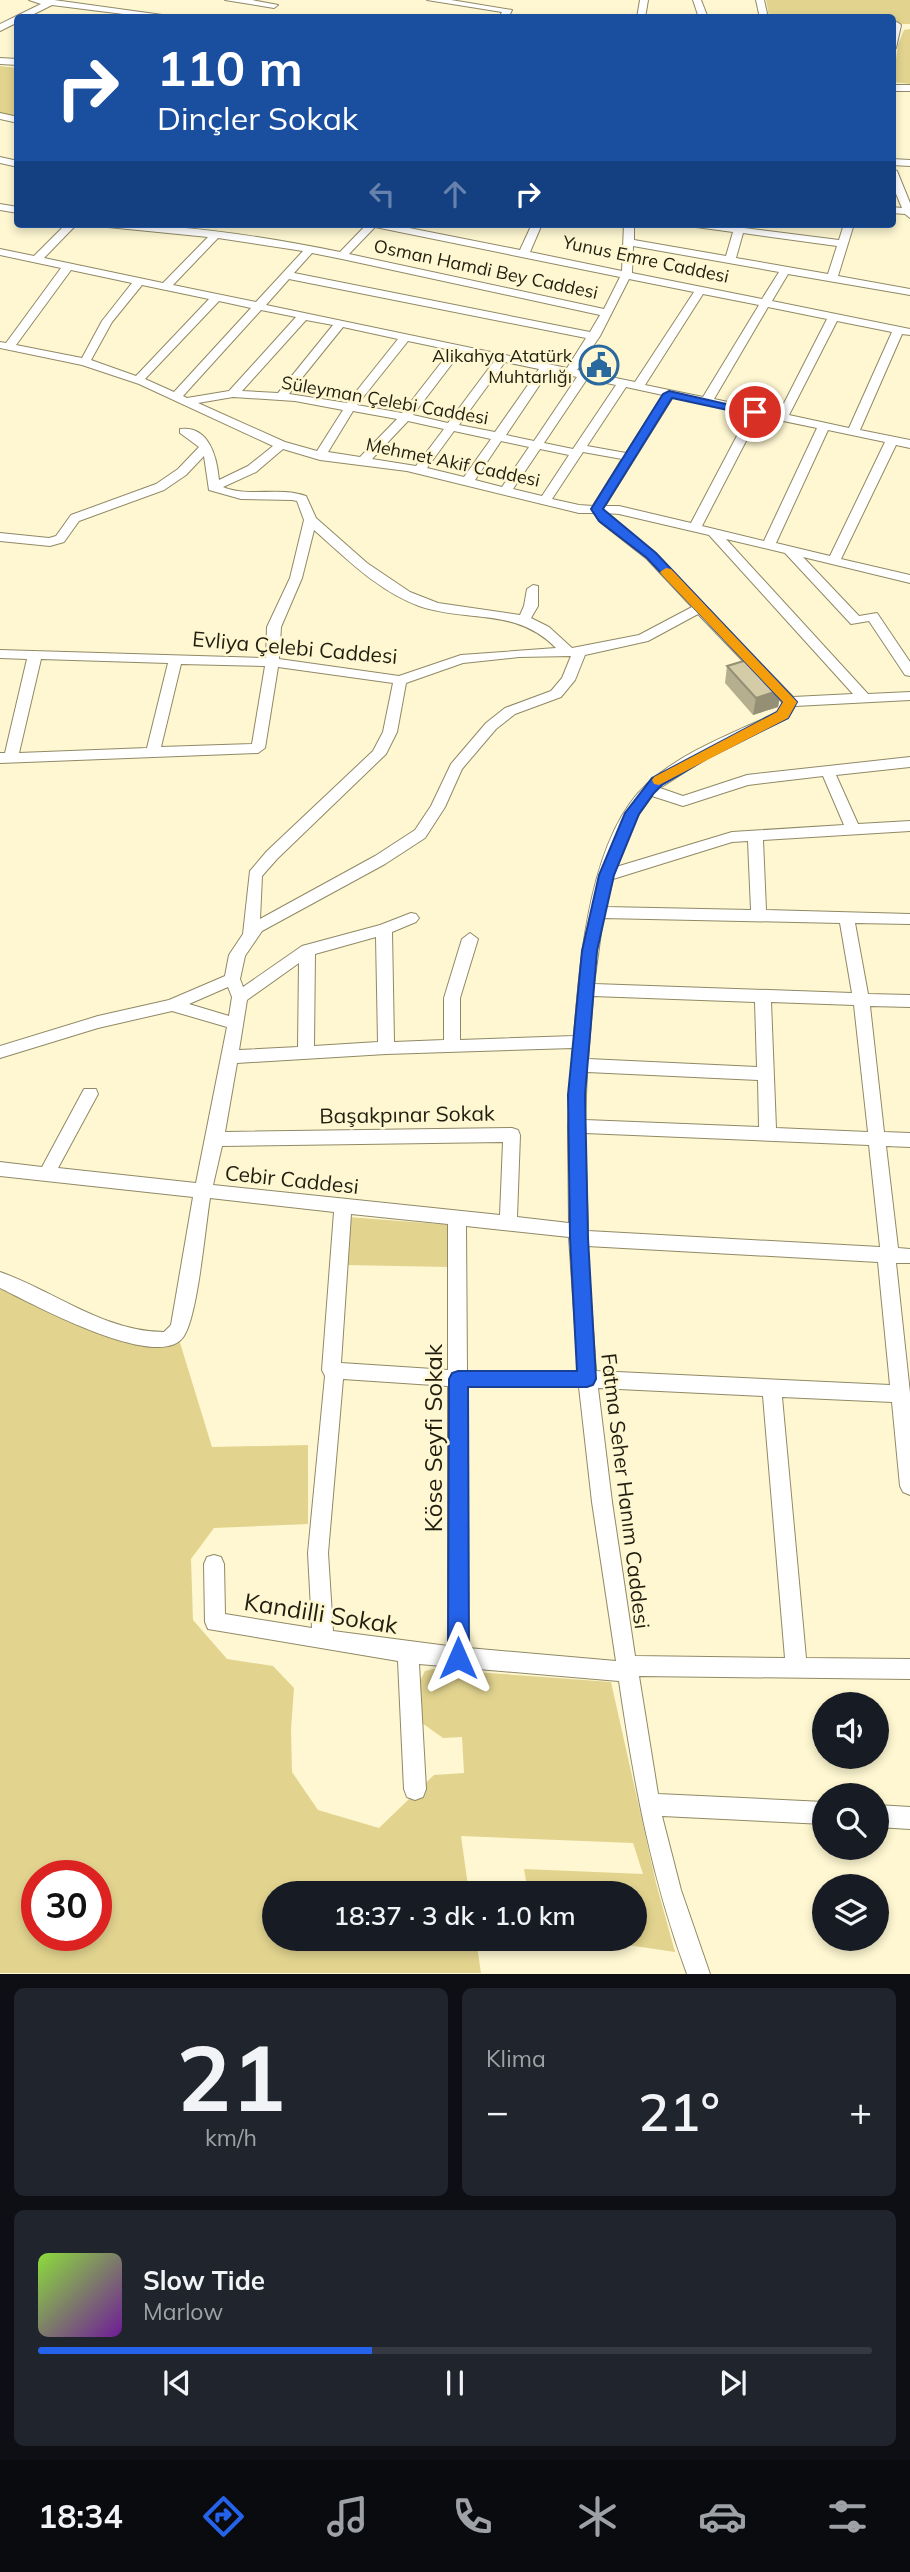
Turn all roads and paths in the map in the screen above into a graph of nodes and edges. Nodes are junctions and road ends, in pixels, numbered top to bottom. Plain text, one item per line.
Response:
1 (33, 0) edge
2 (229, 0) edge
3 (431, 0) edge
4 (52, 2) edge
5 (275, 3) edge
6 (98, 9) junction
7 (26, 14) edge
8 (91, 14) edge
9 (144, 14) edge
10 (506, 14) edge
11 (896, 181) edge
12 (909, 213) edge
13 (68, 228) edge
14 (166, 228) edge
15 (369, 228) edge
16 (394, 228) edge
17 (441, 228) edge
18 (535, 228) edge
19 (629, 228) edge
20 (739, 228) edge
21 (745, 228) edge
22 (848, 228) edge
23 (210, 231) edge
24 (437, 236) junction
25 (628, 242) junction
26 (842, 244) junction
27 (310, 249) junction
28 (0, 252) edge
29 (525, 252) junction
30 (342, 256) junction
31 (731, 260) junction
32 (36, 261) junction
33 (68, 266) junction
34 (785, 270) junction
35 (627, 273) junction
36 (287, 275) junction
37 (832, 279) junction
38 (139, 281) junction
39 (166, 286) junction
40 (701, 289) junction
41 (910, 292) edge
42 (217, 297) junction
43 (768, 302) junction
44 (259, 305) junction
45 (607, 313) junction
46 (304, 315) junction
47 (834, 316) junction
48 (341, 323) junction
49 (904, 330) edge
50 (594, 336) junction
51 (405, 337) junction
52 (5, 346) edge
53 (458, 349) junction
54 (502, 358) junction
55 (85, 362) junction
56 (546, 367) junction
57 (570, 372) junction
58 (584, 375) junction
59 (138, 380) junction
60 (622, 384) junction
61 (638, 387) junction
62 (233, 394) junction
63 (669, 394) junction
64 (281, 397) junction
65 (182, 398) junction
66 (706, 402) junction
67 (350, 407) junction
68 (755, 412) junction
69 (405, 417) junction
70 (782, 418) junction
71 (824, 426) junction
72 (452, 428) junction
73 (184, 431) dead end
74 (853, 432) junction
75 (498, 438) junction
76 (892, 440) junction
77 (910, 444) edge
78 (281, 445) junction
79 (537, 445) junction
80 (207, 446) junction
81 (578, 451) junction
82 (320, 456) junction
83 (630, 457) junction
84 (365, 460) junction
85 (419, 469) junction
86 (468, 481) junction
87 (213, 487) junction
88 (506, 490) junction
89 (546, 499) junction
90 (597, 509) junction
91 (310, 520) junction
92 (695, 527) junction
93 (712, 531) junction
94 (0, 537) edge
95 (769, 544) junction
96 (788, 549) junction
97 (835, 559) junction
98 (910, 579) edge
99 (533, 589) dead end
100 (699, 608) junction
101 (524, 619) junction
102 (574, 652) junction
103 (0, 654) edge
104 (35, 655) junction
105 (176, 657) junction
106 (272, 662) junction
107 (910, 672) edge
108 (400, 680) junction
109 (910, 696) edge
110 (866, 700) junction
111 (790, 702) junction
112 (153, 752) junction
113 (3, 760) edge
114 (910, 762) edge
115 (828, 772) junction
116 (649, 790) junction
117 (910, 826) edge
118 (853, 830) junction
119 (755, 834) junction
120 (607, 875) junction
121 (597, 912) junction
122 (759, 914) junction
123 (845, 916) junction
124 (411, 918) dead end
125 (910, 919) edge
126 (384, 929) junction
127 (251, 934) junction
128 (470, 939) dead end
129 (307, 950) junction
130 (232, 979) junction
131 (585, 990) junction
132 (240, 997) junction
133 (763, 997) junction
134 (861, 1000) junction
135 (910, 1001) edge
136 (172, 1005) junction
137 (236, 1024) junction
138 (579, 1042) junction
139 (452, 1045) junction
140 (386, 1048) junction
141 (306, 1051) junction
142 (0, 1052) edge
143 (231, 1057) junction
144 (578, 1065) junction
145 (765, 1074) junction
146 (90, 1094) dead end
147 (576, 1126) junction
148 (768, 1135) junction
149 (215, 1139) junction
150 (876, 1139) junction
151 (910, 1140) edge
152 (0, 1169) edge
153 (46, 1175) junction
154 (202, 1193) junction
155 (343, 1208) junction
156 (457, 1218) junction
157 (508, 1223) junction
158 (579, 1234) junction
159 (888, 1255) junction
160 (910, 1256) edge
161 (0, 1280) edge
162 (902, 1343) edge
163 (333, 1370) junction
164 (458, 1379) junction
165 (587, 1379) junction
166 (772, 1390) junction
167 (901, 1395) junction
168 (908, 1429) edge
169 (910, 1486) edge
170 (214, 1564) dead end
171 (323, 1640) junction
172 (408, 1653) junction
173 (458, 1658) junction
174 (796, 1667) junction
175 (627, 1669) junction
176 (910, 1669) edge
177 (415, 1789) dead end
178 (649, 1804) junction
179 (812, 1812) edge
180 (889, 1817) edge
181 (910, 1818) edge
182 (699, 1973) edge

1 - 4 street
2 - 5 street
3 - 10 street
4 - 6 street
4 - 7 street
6 - 8 street
6 - 9 street
11 - 12 street
13 - 32 street
14 - 23 street, Osman Hamdi Bey Caddesi
15 - 30 street
16 - 24 street, Yunus Emre Caddesi
17 - 24 street
18 - 29 street
19 - 25 street
20 - 31 street
21 - 26 street
22 - 26 street
23 - 27 street, Osman Hamdi Bey Caddesi
23 - 39 street
24 - 29 street, Yunus Emre Caddesi
25 - 31 street
25 - 35 street
26 - 37 street
27 - 30 street, Osman Hamdi Bey Caddesi
27 - 36 street
28 - 32 street
29 - 35 street, Yunus Emre Caddesi
30 - 45 street, Osman Hamdi Bey Caddesi
31 - 34 street
32 - 33 street
33 - 38 street
33 - 52 street
34 - 37 street
34 - 43 street
35 - 40 street, Yunus Emre Caddesi
35 - 45 street
36 - 44 street
36 - 50 street
37 - 41 street
38 - 39 street
38 - 55 street
39 - 42 street
40 - 43 street, Yunus Emre Caddesi
40 - 61 street
42 - 44 street
42 - 59 street
43 - 47 street, Yunus Emre Caddesi
43 - 66 street
44 - 46 street
44 - 65 street
45 - 50 street
46 - 48 street
46 - 62 street
47 - 49 street, Yunus Emre Caddesi
47 - 70 street
48 - 51 street
48 - 64 street
49 - 74 street
50 - 57 street
51 - 53 street
51 - 67 street
52 - 55 street, Mehmet Akif Caddesi
53 - 54 street
53 - 69 street
54 - 56 street
54 - 72 street
55 - 59 street, Mehmet Akif Caddesi
56 - 57 street
56 - 75 street
57 - 58 street
58 - 60 street
58 - 79 street
59 - 65 street, Mehmet Akif Caddesi
60 - 61 street
60 - 81 street
61 - 63 street
62 - 64 street, Süleyman Çelebi Caddesi
62 - 65 street, Süleyman Çelebi Caddesi
63 - 66 street
63 - 83 street
64 - 67 street, Süleyman Çelebi Caddesi
65 - 78 street, Mehmet Akif Caddesi
66 - 68 street
67 - 69 street, Süleyman Çelebi Caddesi
67 - 82 street
68 - 70 street
68 - 92 street
69 - 72 street, Süleyman Çelebi Caddesi
69 - 84 street
70 - 71 street
71 - 74 street
71 - 95 street
72 - 75 street, Süleyman Çelebi Caddesi
72 - 85 street
73 - 80 street
74 - 76 street
75 - 79 street, Süleyman Çelebi Caddesi
75 - 86 street
76 - 77 street
76 - 97 street
78 - 82 street, Mehmet Akif Caddesi
78 - 87 street
79 - 81 street, Süleyman Çelebi Caddesi
79 - 88 street
80 - 87 street
80 - 94 street
81 - 83 street, Süleyman Çelebi Caddesi
81 - 89 street
82 - 84 street, Mehmet Akif Caddesi
83 - 90 street
84 - 85 street, Mehmet Akif Caddesi
85 - 86 street, Mehmet Akif Caddesi
86 - 88 street, Mehmet Akif Caddesi
87 - 91 street
88 - 89 street, Mehmet Akif Caddesi
89 - 90 street, Mehmet Akif Caddesi
90 - 92 street, Mehmet Akif Caddesi
90 - 100 street
91 - 101 street
91 - 106 street
92 - 93 street, Mehmet Akif Caddesi
93 - 95 street, Mehmet Akif Caddesi
93 - 110 street
95 - 96 street, Mehmet Akif Caddesi
96 - 97 street, Mehmet Akif Caddesi
96 - 107 street
97 - 98 street, Mehmet Akif Caddesi
99 - 101 street
100 - 102 street, Evliya Çelebi Caddesi
100 - 111 street
101 - 102 street
102 - 108 street, Evliya Çelebi Caddesi
102 - 127 street
103 - 104 street, Evliya Çelebi Caddesi
104 - 105 street, Evliya Çelebi Caddesi
104 - 113 street
105 - 106 street, Evliya Çelebi Caddesi
105 - 112 street
106 - 108 street, Evliya Çelebi Caddesi
106 - 112 street
108 - 127 street
109 - 110 street
110 - 111 street
111 - 116 street, Fatma Seher Hanım Caddesi
112 - 113 street
114 - 115 street
115 - 116 street
115 - 118 street
116 - 120 street, Fatma Seher Hanım Caddesi
117 - 118 street
118 - 119 street
119 - 120 street
119 - 122 street
120 - 121 street, Fatma Seher Hanım Caddesi
121 - 122 street
121 - 131 street, Fatma Seher Hanım Caddesi
122 - 123 street
123 - 125 street
123 - 134 street
124 - 126 street
126 - 129 street
126 - 140 street
127 - 130 street
128 - 139 street
129 - 132 street
129 - 141 street
130 - 132 street
130 - 136 street
131 - 133 street
131 - 138 street, Fatma Seher Hanım Caddesi
132 - 137 street
133 - 134 street
133 - 145 street
134 - 135 street
134 - 150 street
136 - 137 street
136 - 142 street
137 - 143 street
138 - 139 street
138 - 144 street, Fatma Seher Hanım Caddesi
139 - 140 street
140 - 141 street
141 - 143 street
143 - 149 street
144 - 145 street
144 - 147 street, Fatma Seher Hanım Caddesi
145 - 148 street
146 - 153 street
147 - 148 street
147 - 158 street, Fatma Seher Hanım Caddesi
148 - 150 street
149 - 154 street
149 - 157 street, Başakpınar Sokak
150 - 151 street
150 - 159 street
152 - 153 street, Cebir Caddesi
153 - 154 street, Cebir Caddesi
154 - 155 street, Cebir Caddesi
154 - 161 street
155 - 156 street, Cebir Caddesi
155 - 163 street
156 - 157 street, Cebir Caddesi
156 - 164 street, Köse Seyfi Sokak
157 - 158 street, Cebir Caddesi
158 - 159 street, Cebir Caddesi
158 - 165 street, Fatma Seher Hanım Caddesi
159 - 160 street, Cebir Caddesi
159 - 162 street
162 - 167 street
163 - 164 street
163 - 171 street
164 - 165 street
164 - 173 street, Köse Seyfi Sokak
165 - 166 street
165 - 175 street, Fatma Seher Hanım Caddesi
166 - 167 street
166 - 174 street
167 - 168 street
168 - 169 street
170 - 171 street, Kandilli Sokak
171 - 172 street, Kandilli Sokak
172 - 173 street, Kandilli Sokak
172 - 177 street
173 - 175 street, Kandilli Sokak
174 - 175 street, Kandilli Sokak
174 - 176 street, Kandilli Sokak
175 - 178 street, Fatma Seher Hanım Caddesi
178 - 179 street
178 - 182 street, Fatma Seher Hanım Caddesi
180 - 181 street

